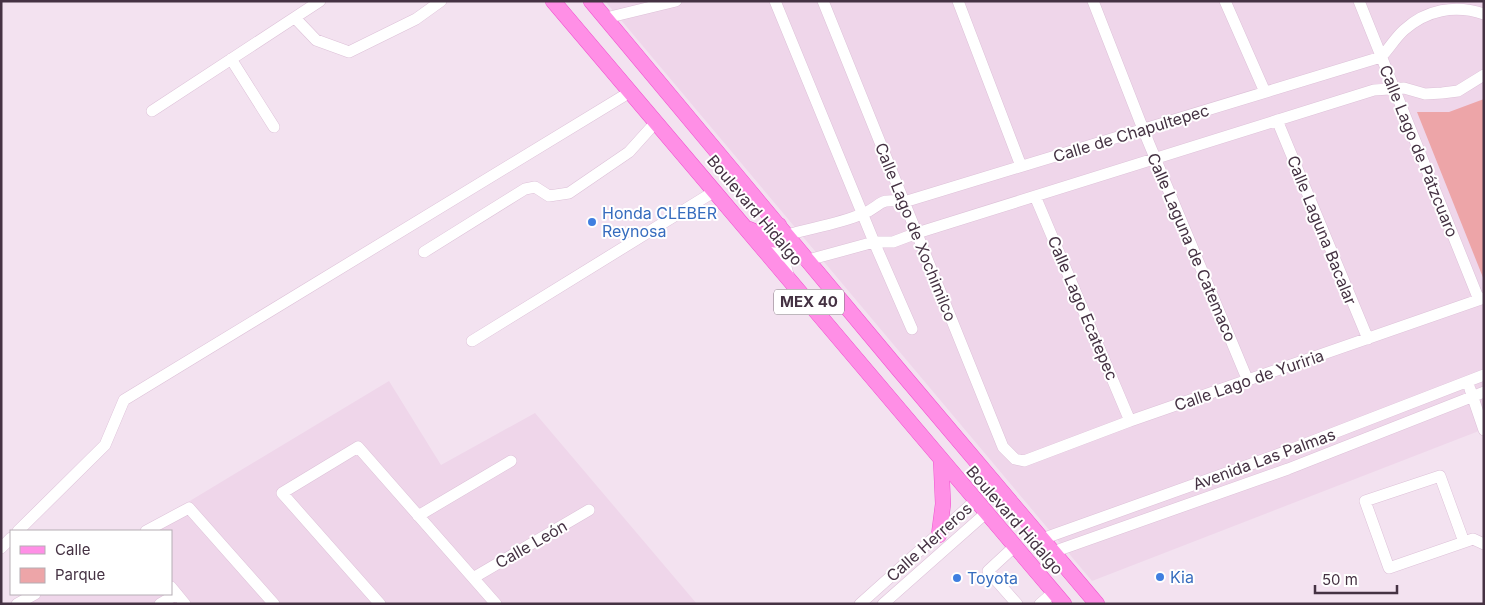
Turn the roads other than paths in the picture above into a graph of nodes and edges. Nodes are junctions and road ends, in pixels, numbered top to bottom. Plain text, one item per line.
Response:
1 (320, 1) edge
2 (441, 1) edge
3 (553, 1) edge
4 (591, 1) edge
5 (676, 1) edge
6 (775, 1) edge
7 (823, 1) edge
8 (958, 1) edge
9 (1093, 1) edge
10 (1225, 1) edge
11 (1359, 1) edge
12 (1484, 14) edge
13 (295, 18) junction
14 (606, 18) junction
15 (1381, 57) junction
16 (231, 60) junction
17 (1484, 75) edge
18 (1394, 88) junction
19 (630, 92) junction
20 (1265, 92) junction
21 (152, 111) dead end
22 (1277, 120) junction
23 (656, 122) junction
24 (274, 127) dead end
25 (1143, 129) junction
26 (1155, 159) junction
27 (1021, 166) junction
28 (715, 191) junction
29 (1035, 196) junction
30 (904, 202) junction
31 (864, 214) junction
32 (746, 227) junction
33 (783, 230) junction
34 (917, 232) junction
35 (874, 242) junction
36 (424, 252) dead end
37 (783, 256) junction
38 (808, 260) junction
39 (790, 278) junction
40 (1482, 299) edge
41 (912, 329) dead end
42 (1368, 339) junction
43 (472, 341) dead end
44 (1483, 378) edge
45 (1248, 380) junction
46 (1467, 381) junction
47 (1484, 392) edge
48 (1472, 396) junction
49 (1130, 421) junction
50 (1484, 430) edge
51 (1282, 453) junction
52 (1015, 459) joint
53 (941, 460) junction
54 (511, 461) dead end
55 (1288, 469) junction
56 (975, 500) junction
57 (589, 510) dead end
58 (986, 512) junction
59 (418, 516) junction
60 (1086, 524) junction
61 (19, 530) edge
62 (148, 530) edge
63 (939, 535) junction
64 (1091, 538) junction
65 (10, 539) edge
66 (1042, 539) junction
67 (1464, 542) junction
68 (1484, 544) edge
69 (1015, 546) junction
70 (1, 548) edge
71 (1053, 552) junction
72 (473, 578) junction
73 (174, 591) edge
74 (33, 595) edge
75 (170, 595) edge
76 (1059, 598) edge
77 (17, 604) edge
78 (160, 604) edge
79 (186, 604) edge
80 (274, 604) edge
81 (380, 604) edge
82 (496, 604) edge
83 (860, 604) edge
84 (882, 604) edge
85 (1017, 604) edge
86 (1040, 604) edge
87 (1098, 604) edge

1 - 13 street
2 - 13 street
3 - 19 main road, Boulevard Hidalgo / MEX 40
4 - 14 main road, Boulevard Hidalgo / MEX 40
5 - 14 street
6 - 31 street
7 - 30 street, Calle Lago de Xochimilco
8 - 27 street
9 - 25 street, Calle Laguna de Catemaco
10 - 20 street
11 - 15 street, Calle Lago de Pátzcuaro
12 - 15 street
13 - 16 street
14 - 33 main road, Boulevard Hidalgo / MEX 40
15 - 18 street, Calle Lago de Pátzcuaro
15 - 20 street, Calle de Chapultepec
16 - 21 street
16 - 24 street
17 - 18 street, Calle de Chapultepec
18 - 22 street, Calle de Chapultepec
18 - 40 street, Calle Lago de Pátzcuaro
19 - 23 main road, Boulevard Hidalgo / MEX 40
19 - 61 street
20 - 25 street, Calle de Chapultepec
22 - 26 street, Calle de Chapultepec
22 - 42 street, Calle Laguna Bacalar
23 - 28 main road, Boulevard Hidalgo / MEX 40
23 - 36 street
25 - 26 street, Calle Laguna de Catemaco
25 - 27 street, Calle de Chapultepec
26 - 29 street, Calle de Chapultepec
26 - 45 street, Calle Laguna de Catemaco
27 - 30 street, Calle de Chapultepec
28 - 32 main road, Boulevard Hidalgo / MEX 40
28 - 43 street
29 - 34 street, Calle de Chapultepec
29 - 49 street, Calle Lago Ecatepec
30 - 31 street, Calle de Chapultepec
30 - 34 street, Calle Lago de Xochimilco
31 - 33 street, Calle de Chapultepec
31 - 35 street
32 - 33 main road
32 - 37 street, Calle de Chapultepec
32 - 39 main road, Boulevard Hidalgo / MEX 40
33 - 37 street
33 - 38 main road, Boulevard Hidalgo / MEX 40
34 - 35 street, Calle de Chapultepec
34 - 52 street, Calle Lago de Xochimilco
35 - 38 street, Calle de Chapultepec
35 - 41 street
37 - 38 street, Calle de Chapultepec
37 - 39 street
38 - 39 main road
38 - 66 main road, Boulevard Hidalgo / MEX 40
39 - 53 main road, Boulevard Hidalgo / MEX 40
40 - 42 street, Calle Lago de Yuriria
42 - 45 street, Calle Lago de Yuriria
44 - 46 street, Avenida Las Palmas
45 - 49 street, Calle Lago de Yuriria
46 - 48 street
46 - 51 street, Avenida Las Palmas
47 - 48 street, Avenida Las Palmas
48 - 50 street
48 - 55 street, Avenida Las Palmas
49 - 52 street, Calle Lago de Yuriria
51 - 55 street
51 - 60 street, Avenida Las Palmas
53 - 56 main road, Boulevard Hidalgo / MEX 40
53 - 63 main road
54 - 59 street
55 - 64 street, Avenida Las Palmas
56 - 58 main road, Boulevard Hidalgo / MEX 40
56 - 63 street, Calle Herreros
57 - 72 street, Calle León
58 - 69 main road, Boulevard Hidalgo / MEX 40
58 - 84 street, Calle Herreros
59 - 72 street
59 - 81 street
60 - 64 street
60 - 66 street, Avenida Las Palmas
62 - 80 street
63 - 83 street, Calle Herreros
64 - 71 street, Avenida Las Palmas
65 - 70 street
66 - 71 main road, Boulevard Hidalgo / MEX 40
67 - 67 street
67 - 68 street
69 - 76 main road, Boulevard Hidalgo / MEX 40
69 - 85 street
71 - 87 main road, Boulevard Hidalgo / MEX 40
72 - 82 street
73 - 79 street
74 - 77 street
75 - 78 street
76 - 86 street

